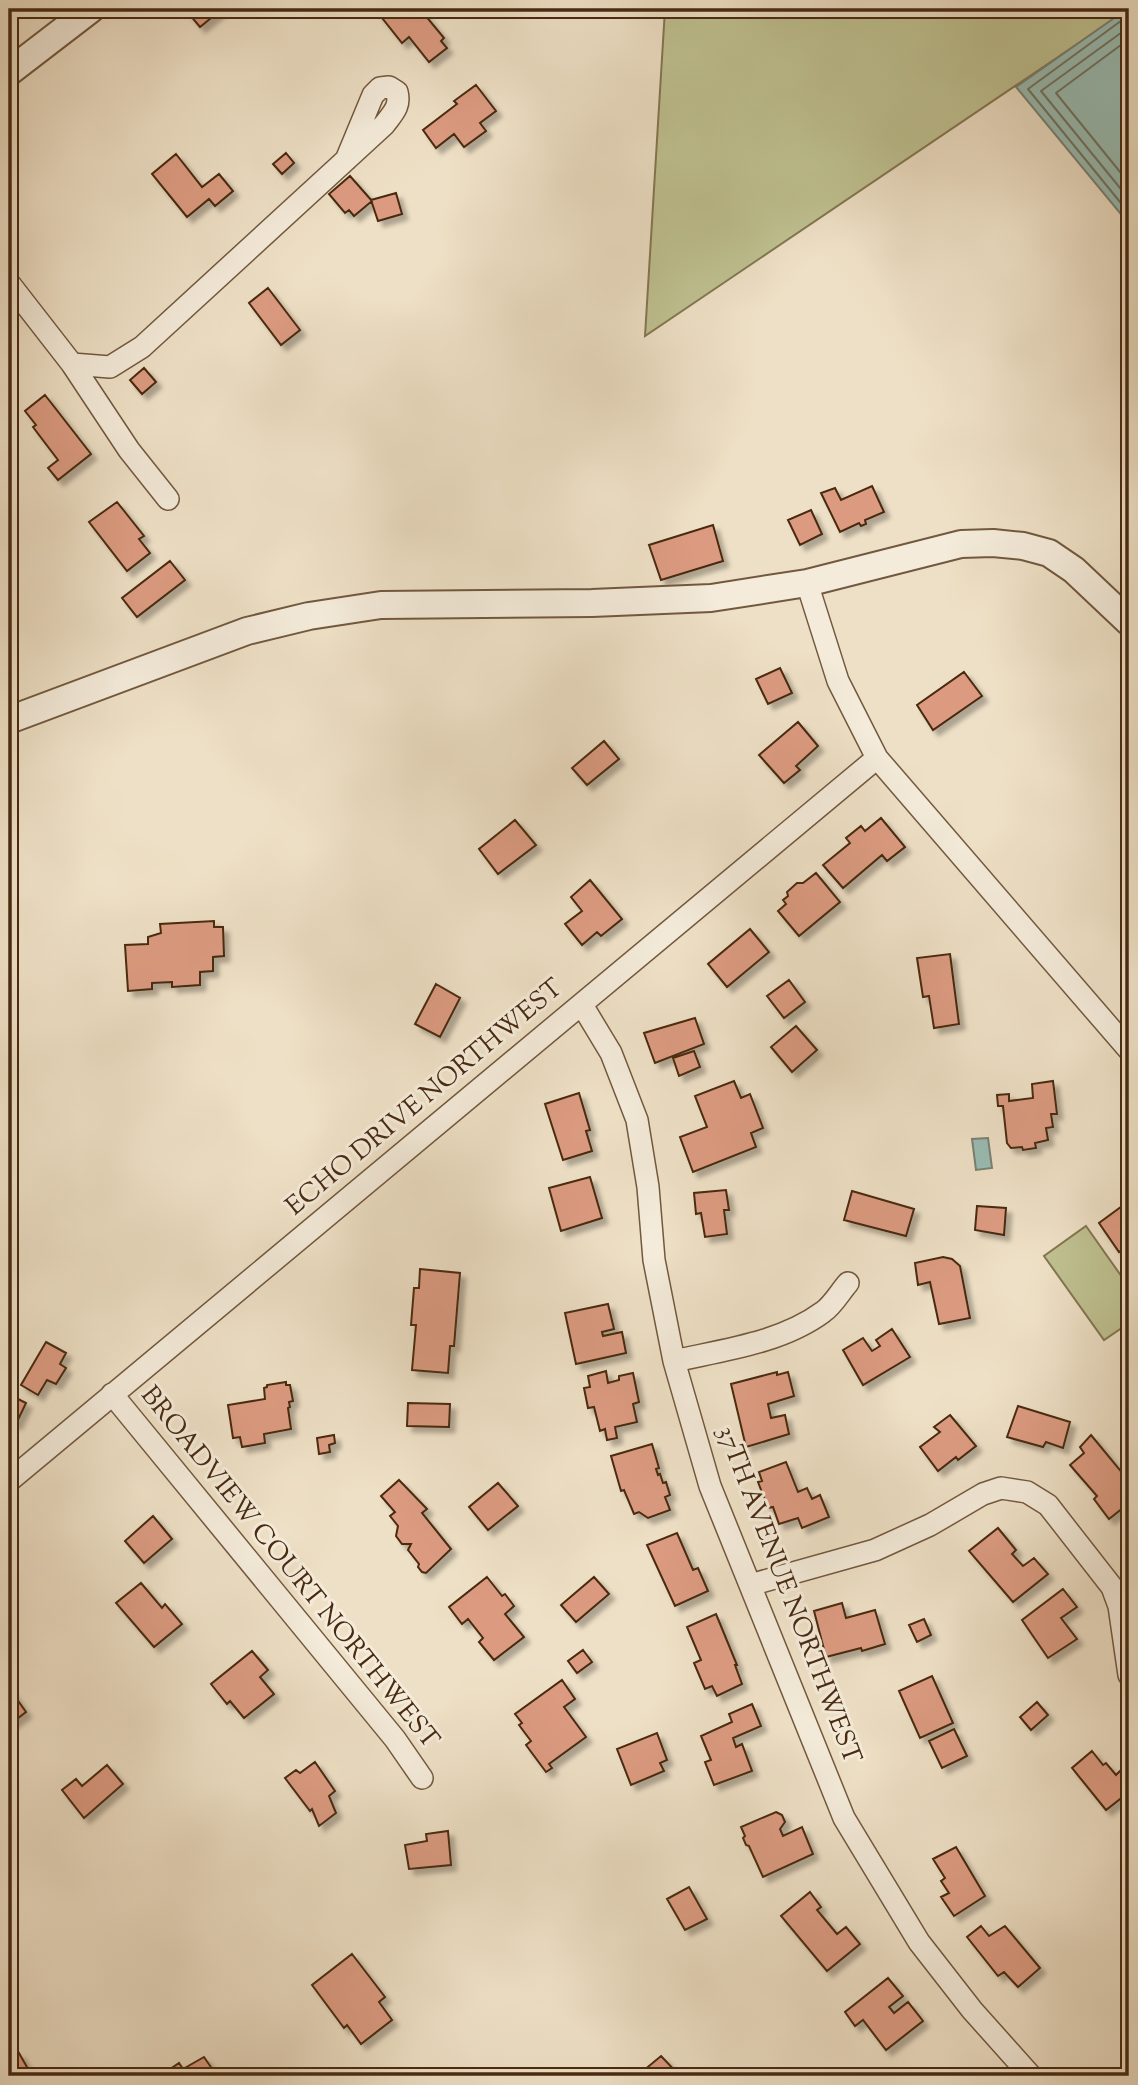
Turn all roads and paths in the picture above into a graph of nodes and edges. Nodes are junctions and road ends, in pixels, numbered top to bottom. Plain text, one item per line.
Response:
1 (91, 9) edge
2 (9, 72) edge
3 (346, 160) dead end
4 (9, 283) edge
5 (72, 364) junction
6 (168, 499) dead end
7 (807, 583) junction
8 (1129, 622) edge
9 (9, 720) edge
10 (877, 758) junction
11 (582, 1005) junction
12 (1129, 1050) edge
13 (848, 1283) dead end
14 (674, 1361) junction
15 (112, 1394) junction
16 (9, 1480) edge
17 (750, 1585) junction
18 (1129, 1675) edge
19 (422, 1778) dead end
20 (1031, 2076) edge

1 - 2 street
3 - 5 street
4 - 5 street
5 - 6 street
7 - 8 street
7 - 9 street
7 - 10 street
10 - 11 street, ECHO DRIVE NORTHWEST
10 - 12 street
11 - 14 street, 37TH AVENUE NORTHWEST
11 - 15 street, ECHO DRIVE NORTHWEST
13 - 14 street
14 - 17 street, 37TH AVENUE NORTHWEST
15 - 16 street, ECHO DRIVE NORTHWEST
15 - 19 street, BROADVIEW COURT NORTHWEST
17 - 18 street
17 - 20 street, 37TH AVENUE NORTHWEST

